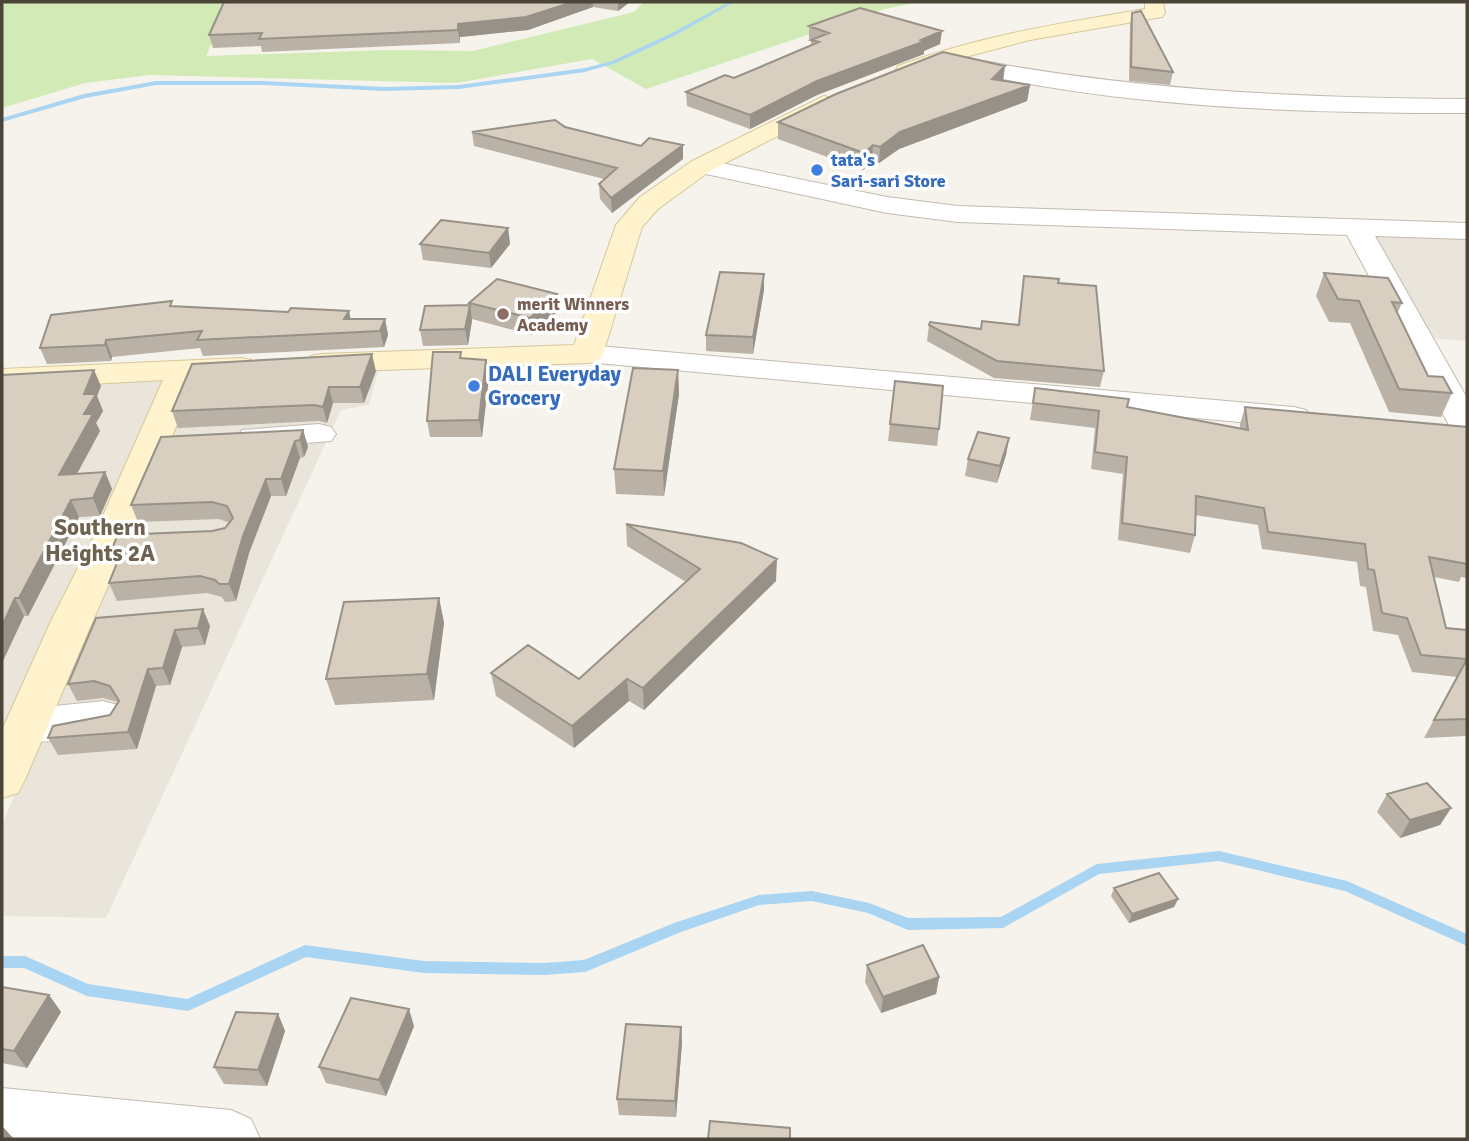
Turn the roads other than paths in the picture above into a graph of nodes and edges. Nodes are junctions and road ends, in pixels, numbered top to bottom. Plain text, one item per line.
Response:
1 (1154, 2) edge
2 (939, 58) junction
3 (889, 78) edge
4 (851, 93) edge
5 (1467, 106) edge
6 (701, 166) junction
7 (1357, 228) junction
8 (1467, 231) edge
9 (587, 354) junction
10 (183, 371) junction
11 (2, 379) edge
12 (1318, 419) edge
13 (1458, 430) edge
14 (319, 434) dead end
15 (229, 438) edge
16 (190, 440) edge
17 (151, 442) junction
18 (152, 537) edge
19 (112, 538) junction
20 (112, 617) edge
21 (71, 621) junction
22 (20, 713) edge
23 (103, 717) edge
24 (2, 780) edge
25 (2, 1116) edge
26 (231, 1139) edge

1 - 2 street
2 - 3 street
2 - 5 street
4 - 6 street
6 - 7 street
6 - 9 street
7 - 8 street
7 - 13 street
9 - 10 street
9 - 12 street
10 - 11 street
10 - 17 street
14 - 15 street
16 - 17 street
17 - 19 street
18 - 19 street
19 - 21 street
20 - 21 street
21 - 22 street
22 - 23 street
22 - 24 street
25 - 26 street

